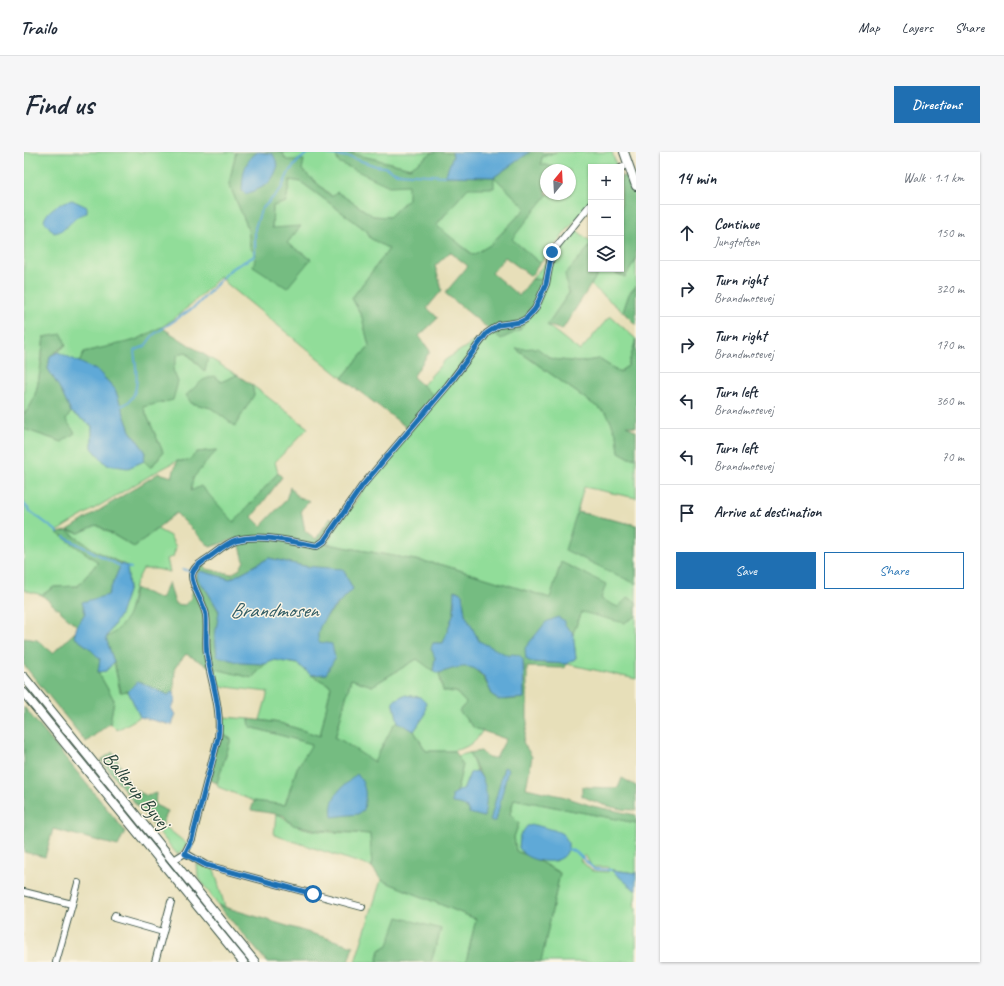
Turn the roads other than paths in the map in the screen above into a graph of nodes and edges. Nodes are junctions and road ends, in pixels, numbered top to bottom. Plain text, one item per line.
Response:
1 (624, 152) edge
2 (625, 166) edge
3 (636, 186) edge
4 (588, 208) edge
5 (24, 677) edge
6 (24, 693) edge
7 (185, 854) junction
8 (172, 860) junction
9 (78, 883) dead end
10 (24, 892) edge
11 (171, 902) dead end
12 (72, 904) junction
13 (362, 907) dead end
14 (114, 915) dead end
15 (163, 932) junction
16 (56, 962) edge
17 (154, 962) edge
18 (243, 962) edge
19 (255, 962) edge

1 - 2 main road
2 - 3 main road
4 - 7 street
5 - 8 main road, Ballerup Byvej
6 - 18 main road, Ballerup Byvej
7 - 8 street
7 - 13 street
8 - 19 main road, Ballerup Byvej
9 - 12 street
10 - 12 street
11 - 15 street
12 - 16 street
14 - 15 street
15 - 17 street

